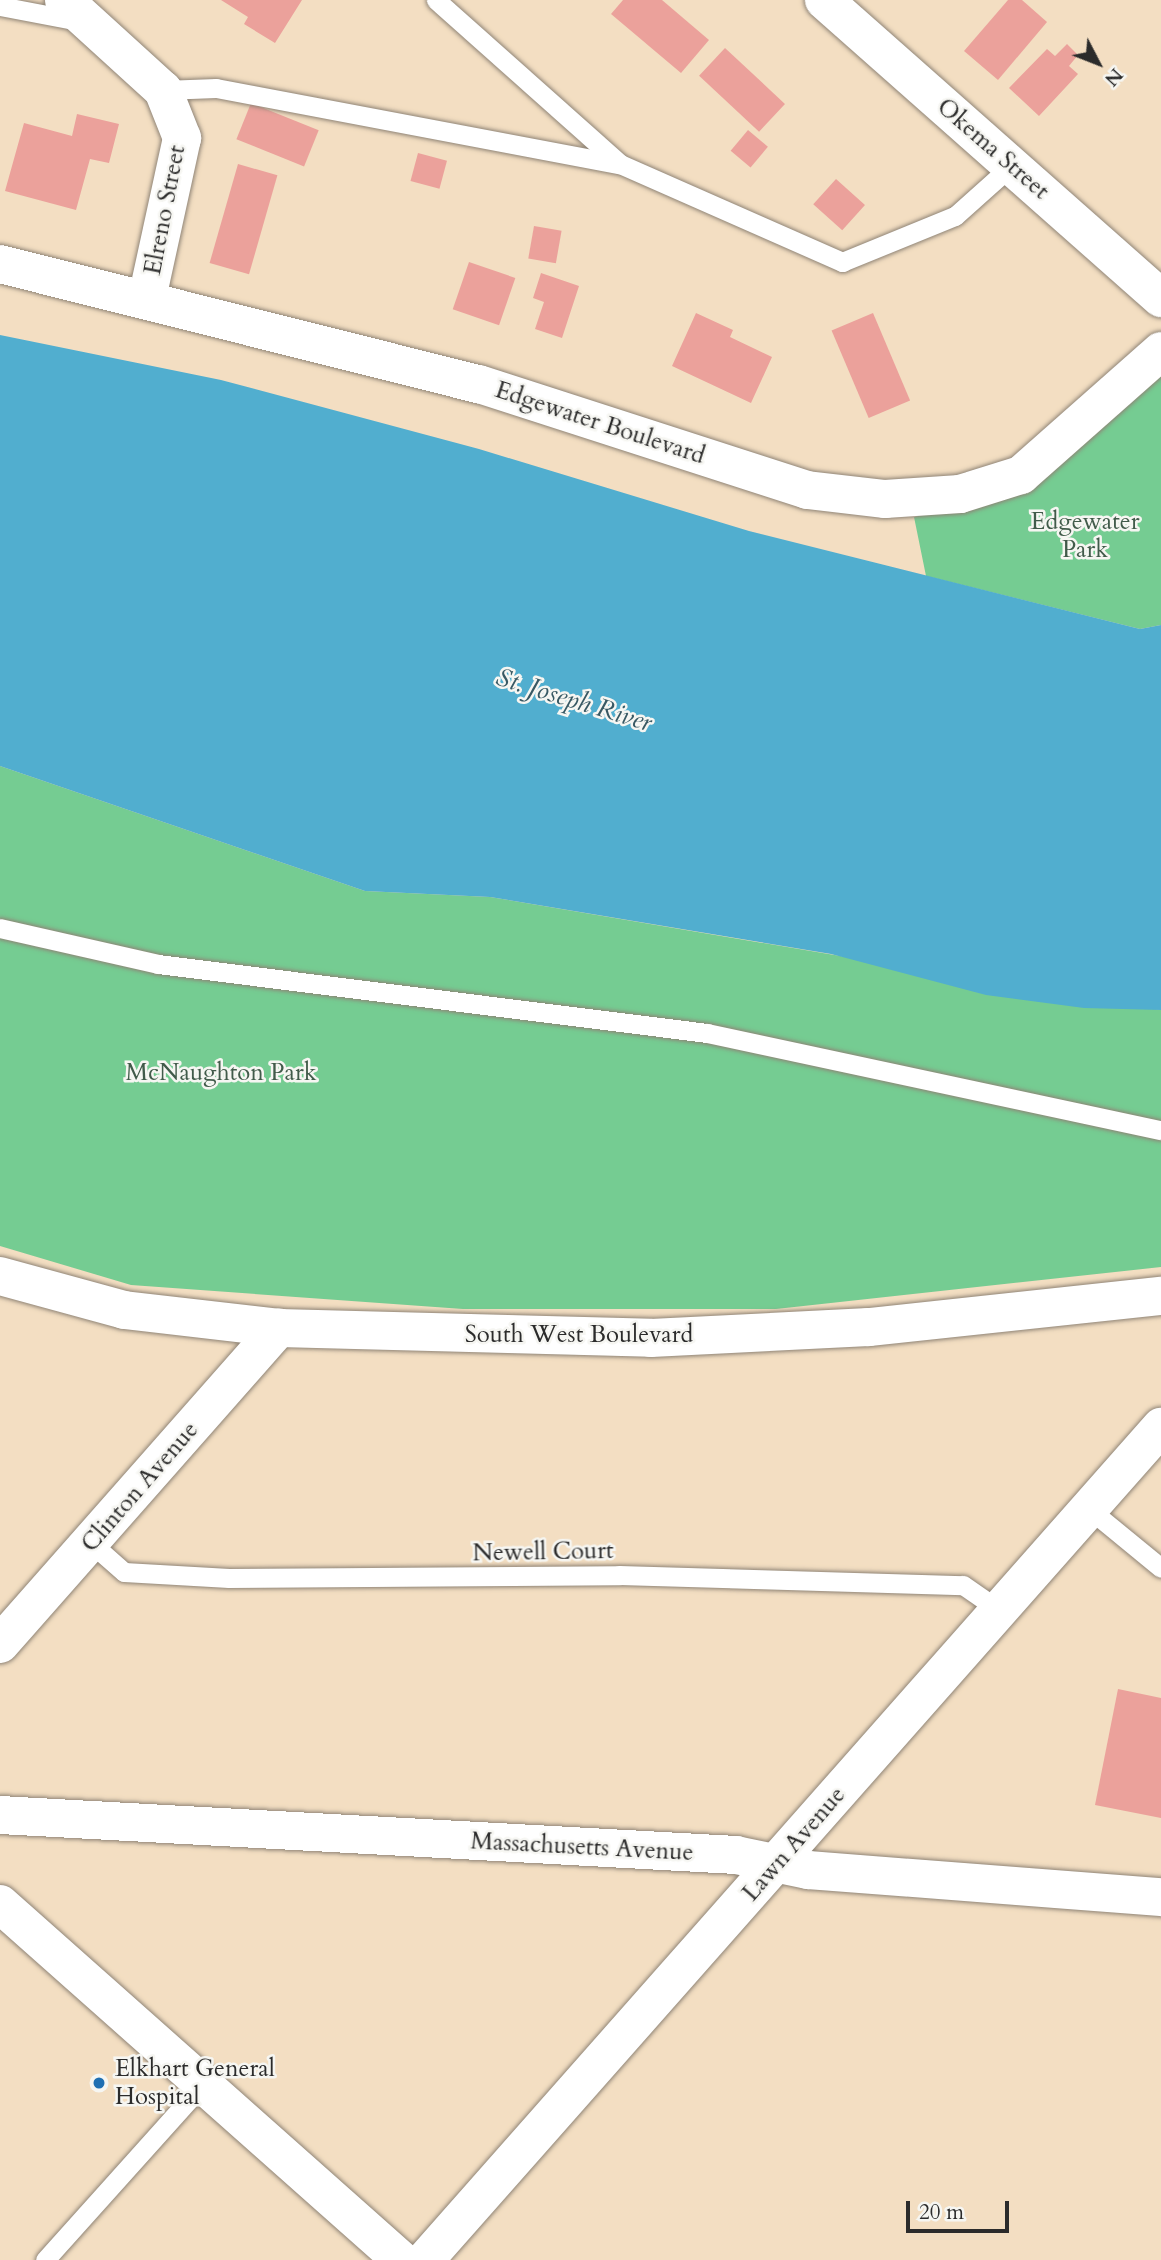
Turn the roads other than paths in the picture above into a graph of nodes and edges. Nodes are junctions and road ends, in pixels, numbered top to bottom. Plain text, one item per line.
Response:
1 (436, 0) edge
2 (824, 0) edge
3 (0, 6) edge
4 (77, 12) edge
5 (163, 90) junction
6 (620, 164) junction
7 (1011, 166) junction
8 (0, 264) edge
9 (1161, 298) edge
10 (147, 299) junction
11 (1161, 351) edge
12 (0, 928) edge
13 (1161, 1130) edge
14 (0, 1276) edge
15 (1161, 1296) edge
16 (279, 1328) junction
17 (1161, 1427) edge
18 (1088, 1508) junction
19 (91, 1543) junction
20 (1161, 1568) edge
21 (999, 1611) junction
22 (0, 1644) edge
23 (0, 1815) edge
24 (776, 1864) junction
25 (1161, 1897) edge
26 (0, 1904) edge
27 (202, 2085) junction
28 (45, 2260) edge
29 (401, 2260) edge
30 (425, 2260) edge

1 - 6 lane
2 - 7 street, Okema Street
3 - 4 lane
4 - 5 street, Elreno Street
5 - 6 lane
5 - 10 street, Elreno Street
6 - 7 lane
7 - 9 street, Okema Street
8 - 10 street, Edgewater Boulevard
10 - 11 street, Edgewater Boulevard
12 - 13 lane
14 - 16 street, South West Boulevard
15 - 16 street, South West Boulevard
16 - 19 street, Clinton Avenue
17 - 18 street, Lawn Avenue
18 - 20 lane
18 - 21 street, Lawn Avenue
19 - 21 lane, Newell Court
19 - 22 street, Clinton Avenue
21 - 24 street, Lawn Avenue
23 - 24 street, Massachusetts Avenue
24 - 25 street, Massachusetts Avenue
24 - 30 street, Lawn Avenue
26 - 27 street
27 - 28 lane
27 - 29 street

